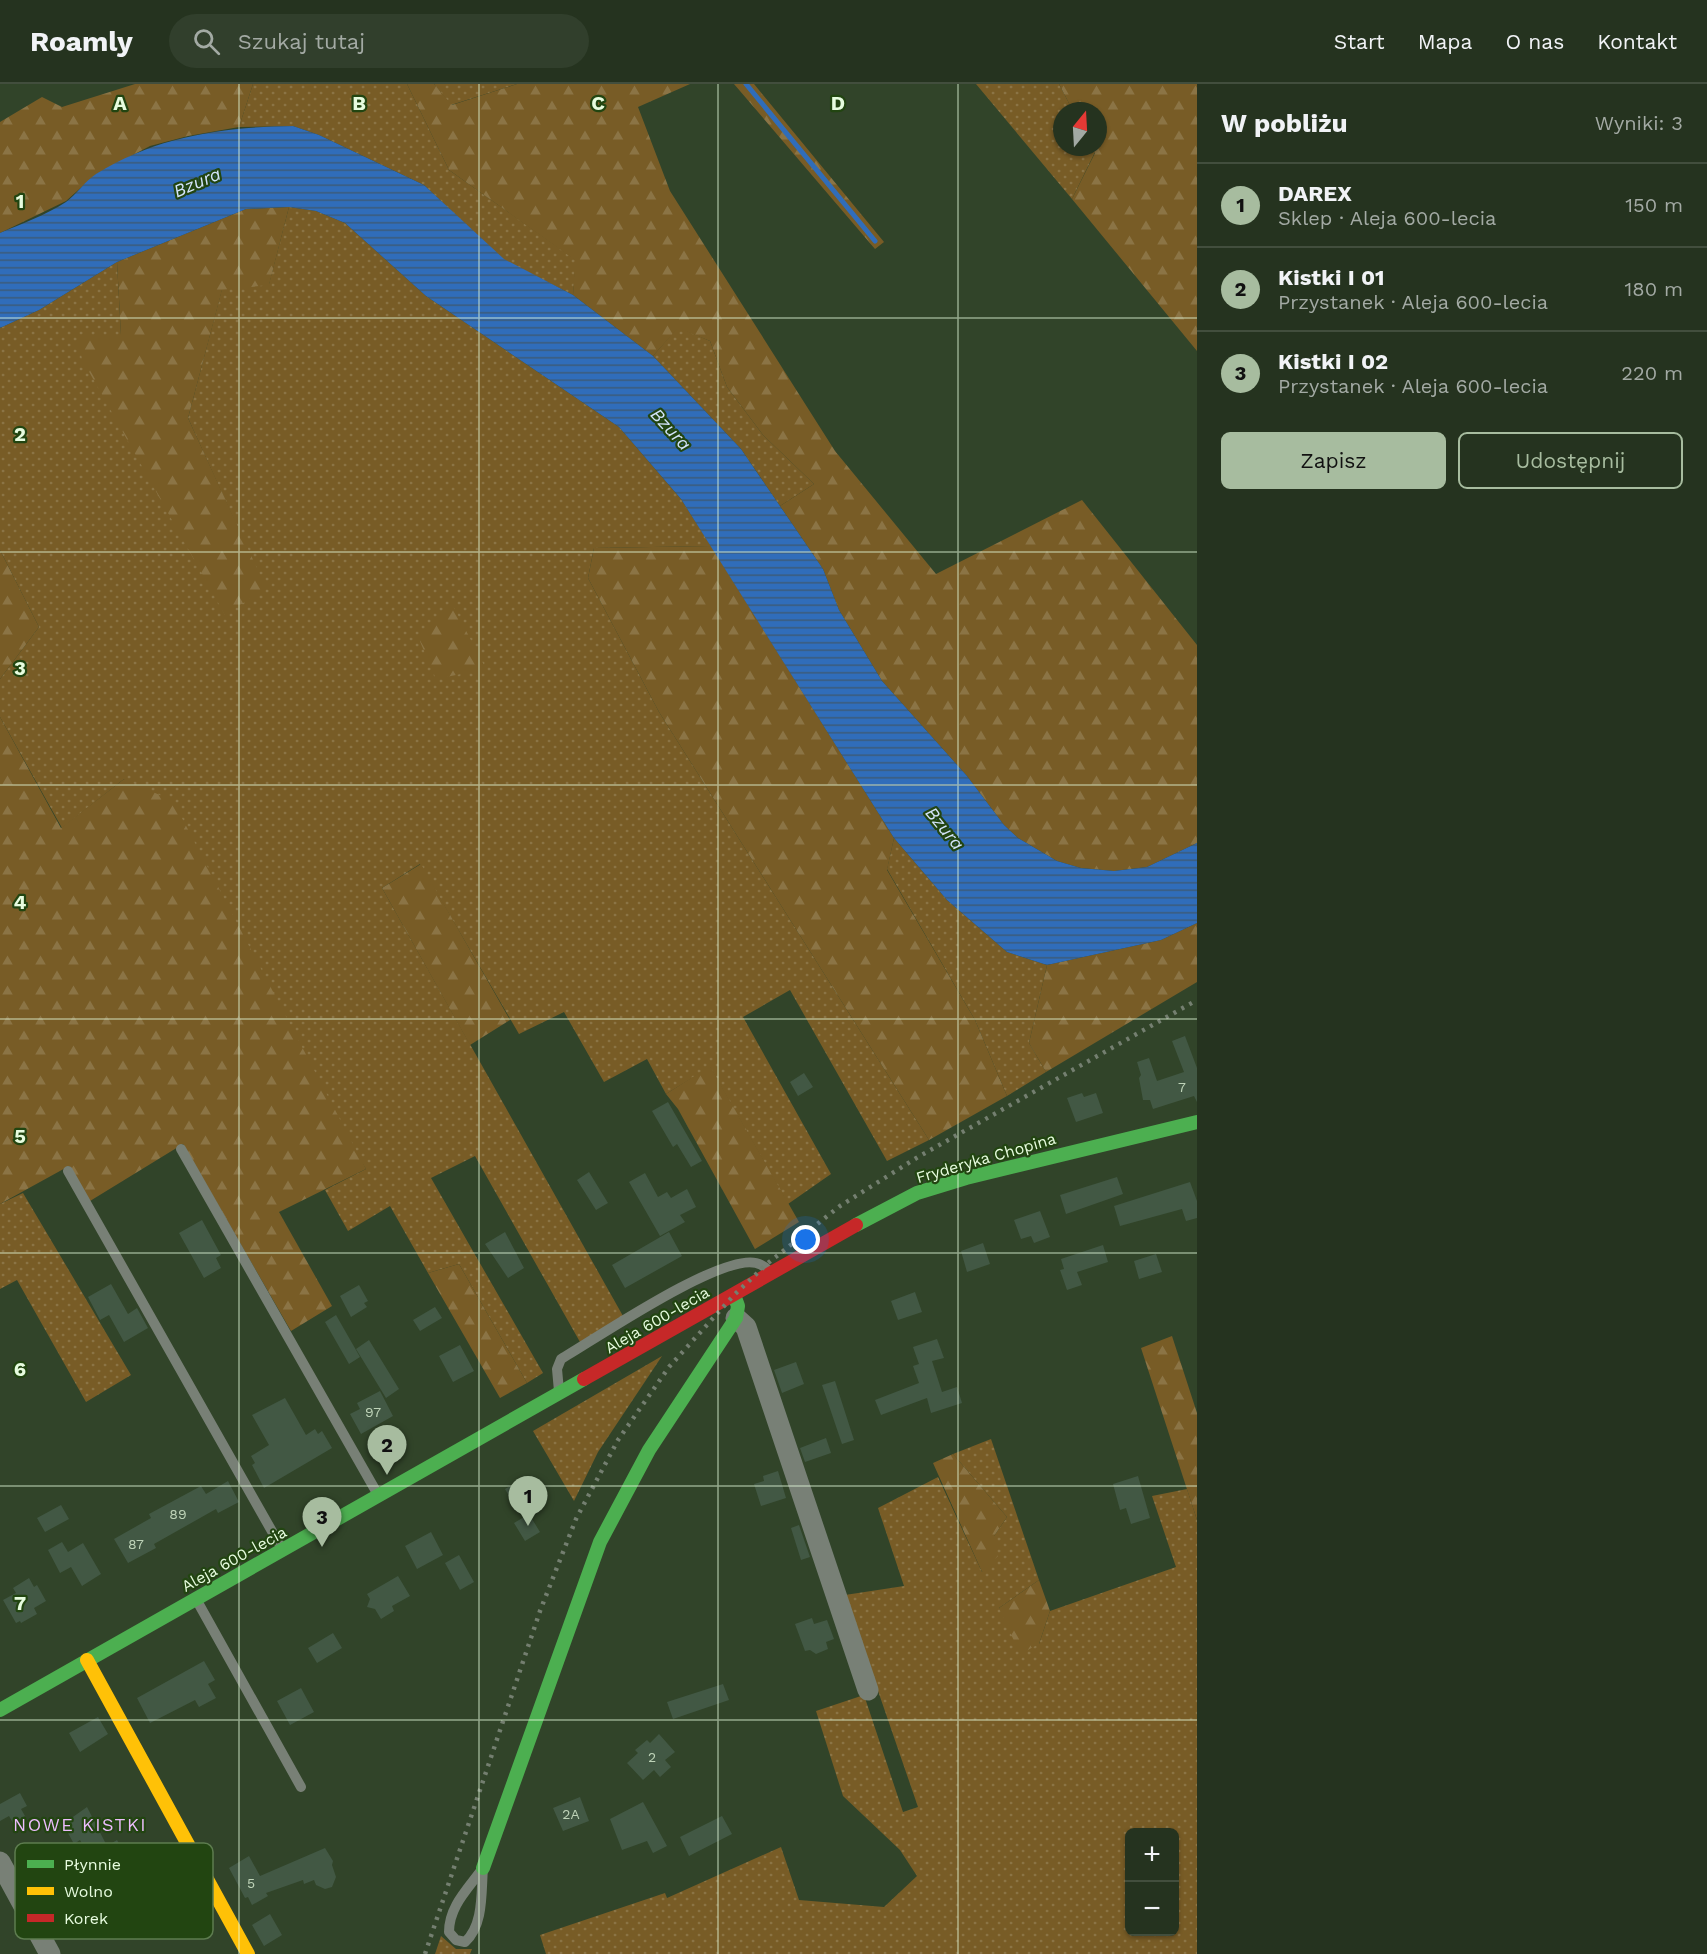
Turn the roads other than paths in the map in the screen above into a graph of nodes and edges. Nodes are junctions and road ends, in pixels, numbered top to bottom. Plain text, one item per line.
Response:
1 (1197, 1122) edge
2 (181, 1149) dead end
3 (68, 1171) dead end
4 (772, 1272) junction
5 (734, 1295) junction
6 (736, 1318) junction
7 (560, 1394) junction
8 (379, 1497) junction
9 (283, 1550) junction
10 (195, 1599) junction
11 (87, 1660) junction
12 (868, 1690) dead end
13 (0, 1710) edge
14 (301, 1787) dead end
15 (187, 1843) edge
16 (0, 1862) edge
17 (483, 1868) junction
18 (15, 1890) edge
19 (213, 1890) edge
20 (42, 1939) edge
21 (50, 1954) edge
22 (248, 1954) edge

1 - 4 main road, Fryderyka Chopina
2 - 8 lane
3 - 9 lane
4 - 5 main road, Fryderyka Chopina
4 - 7 lane
5 - 6 main road
5 - 7 main road, Aleja 600-lecia
6 - 12 street
6 - 17 main road
7 - 8 main road, Aleja 600-lecia
8 - 9 main road, Aleja 600-lecia
9 - 10 main road, Aleja 600-lecia
10 - 11 main road, Aleja 600-lecia
10 - 14 lane
11 - 13 main road, Aleja 600-lecia
11 - 15 main road
16 - 18 street
17 - 17 lane
19 - 22 main road
20 - 21 street

